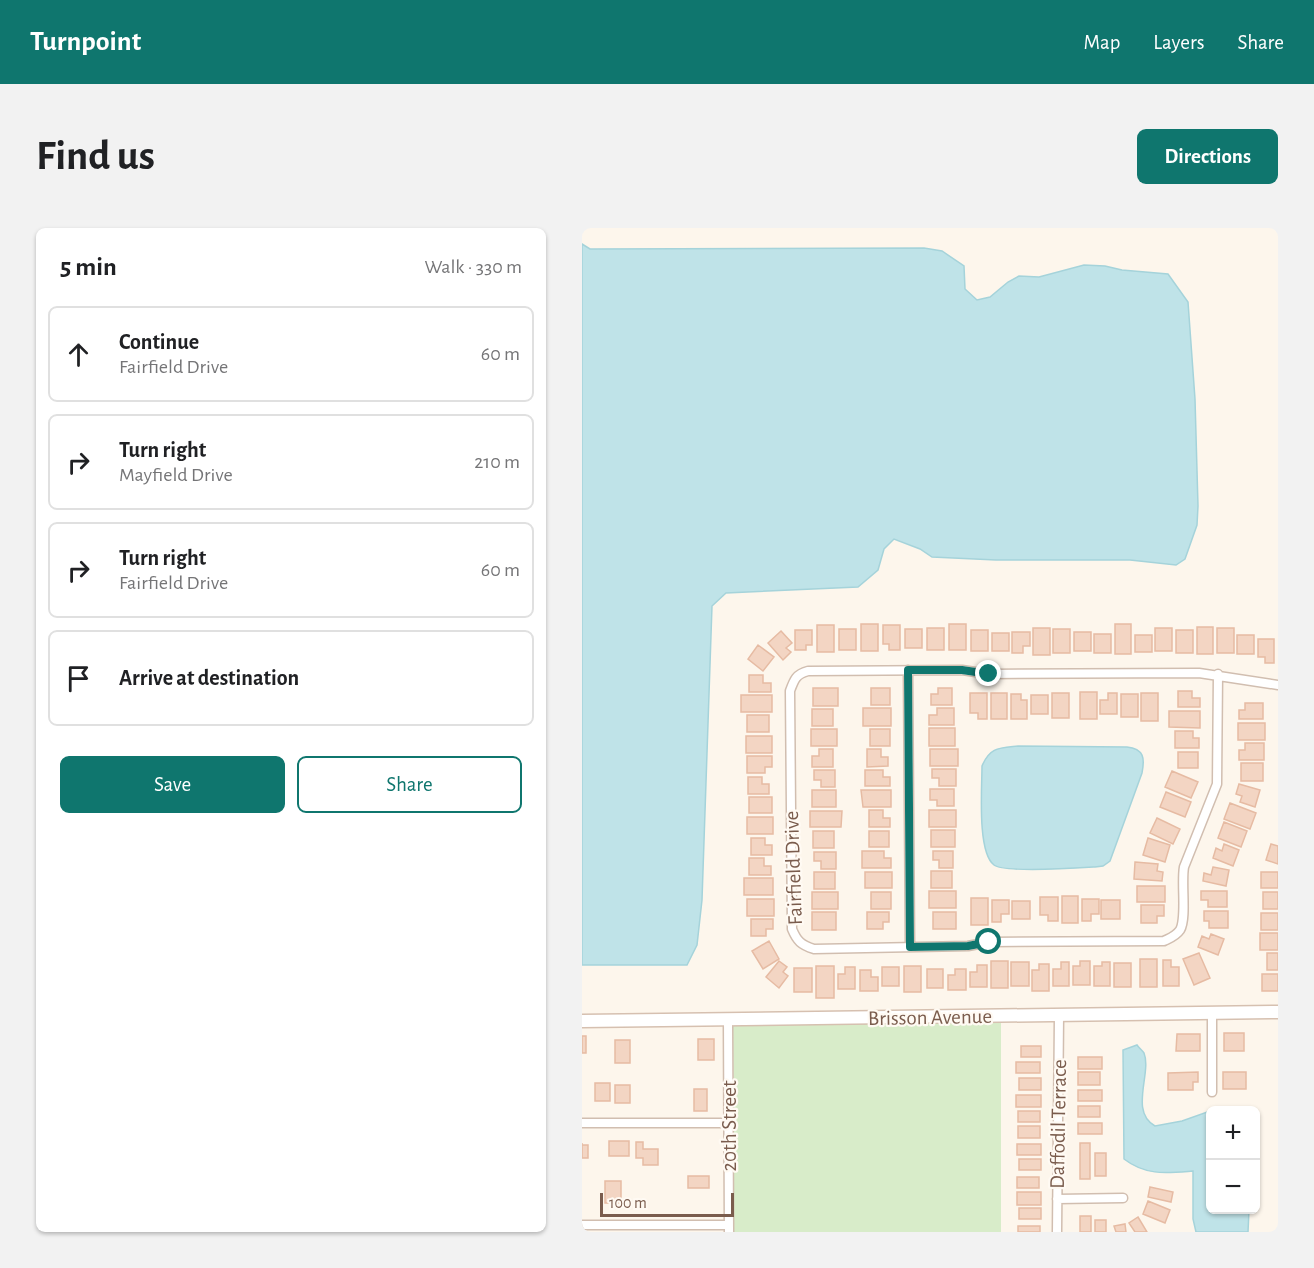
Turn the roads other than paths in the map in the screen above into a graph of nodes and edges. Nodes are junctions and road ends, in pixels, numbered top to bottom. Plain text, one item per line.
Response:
1 (908, 670) junction
2 (1218, 674) junction
3 (1278, 685) edge
4 (910, 947) junction
5 (1278, 1011) edge
6 (1212, 1013) junction
7 (1059, 1016) junction
8 (728, 1020) junction
9 (582, 1021) edge
10 (1212, 1092) dead end
11 (582, 1123) edge
12 (730, 1123) junction
13 (1123, 1198) dead end
14 (1057, 1199) junction
15 (582, 1225) edge
16 (729, 1228) edge
17 (1057, 1232) edge

1 - 2 street, Fairfield Drive
1 - 4 street
1 - 4 street, Fairfield Drive
2 - 3 street, Fairfield Drive
2 - 4 street, Fairfield Drive
5 - 6 street, Brisson Avenue
6 - 7 street, Brisson Avenue
6 - 10 street
7 - 8 street, Brisson Avenue
7 - 14 street, Daffodil Terrace
8 - 9 street, Brisson Avenue
8 - 12 street, 20th Street
11 - 12 street
12 - 16 street, 20th Street
13 - 14 street
14 - 17 street, Daffodil Terrace
15 - 16 street

